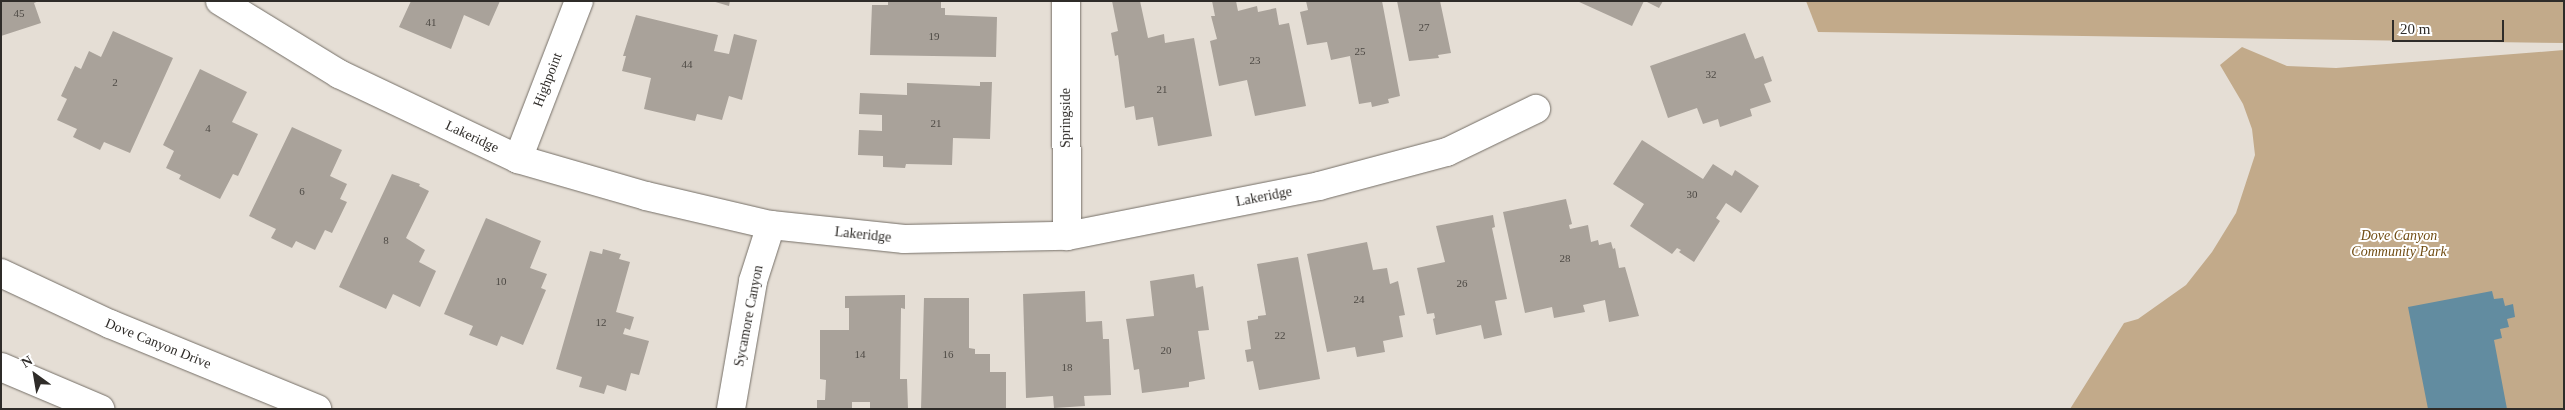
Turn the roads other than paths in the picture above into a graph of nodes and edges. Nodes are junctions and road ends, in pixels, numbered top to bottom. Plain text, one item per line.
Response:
1 (220, 1) edge
2 (579, 1) edge
3 (1066, 1) edge
4 (1536, 109) dead end
5 (518, 159) junction
6 (771, 225) junction
7 (1066, 236) junction
8 (1, 273) edge
9 (1, 367) edge
10 (100, 409) edge
11 (317, 409) edge
12 (731, 409) edge

1 - 5 street, Lakeridge
2 - 5 street, Highpoint
3 - 7 street, Springside
4 - 7 street, Lakeridge
5 - 6 street, Lakeridge
6 - 7 street, Lakeridge
6 - 12 street, Sycamore Canyon
8 - 11 street, Dove Canyon Drive
9 - 10 street

